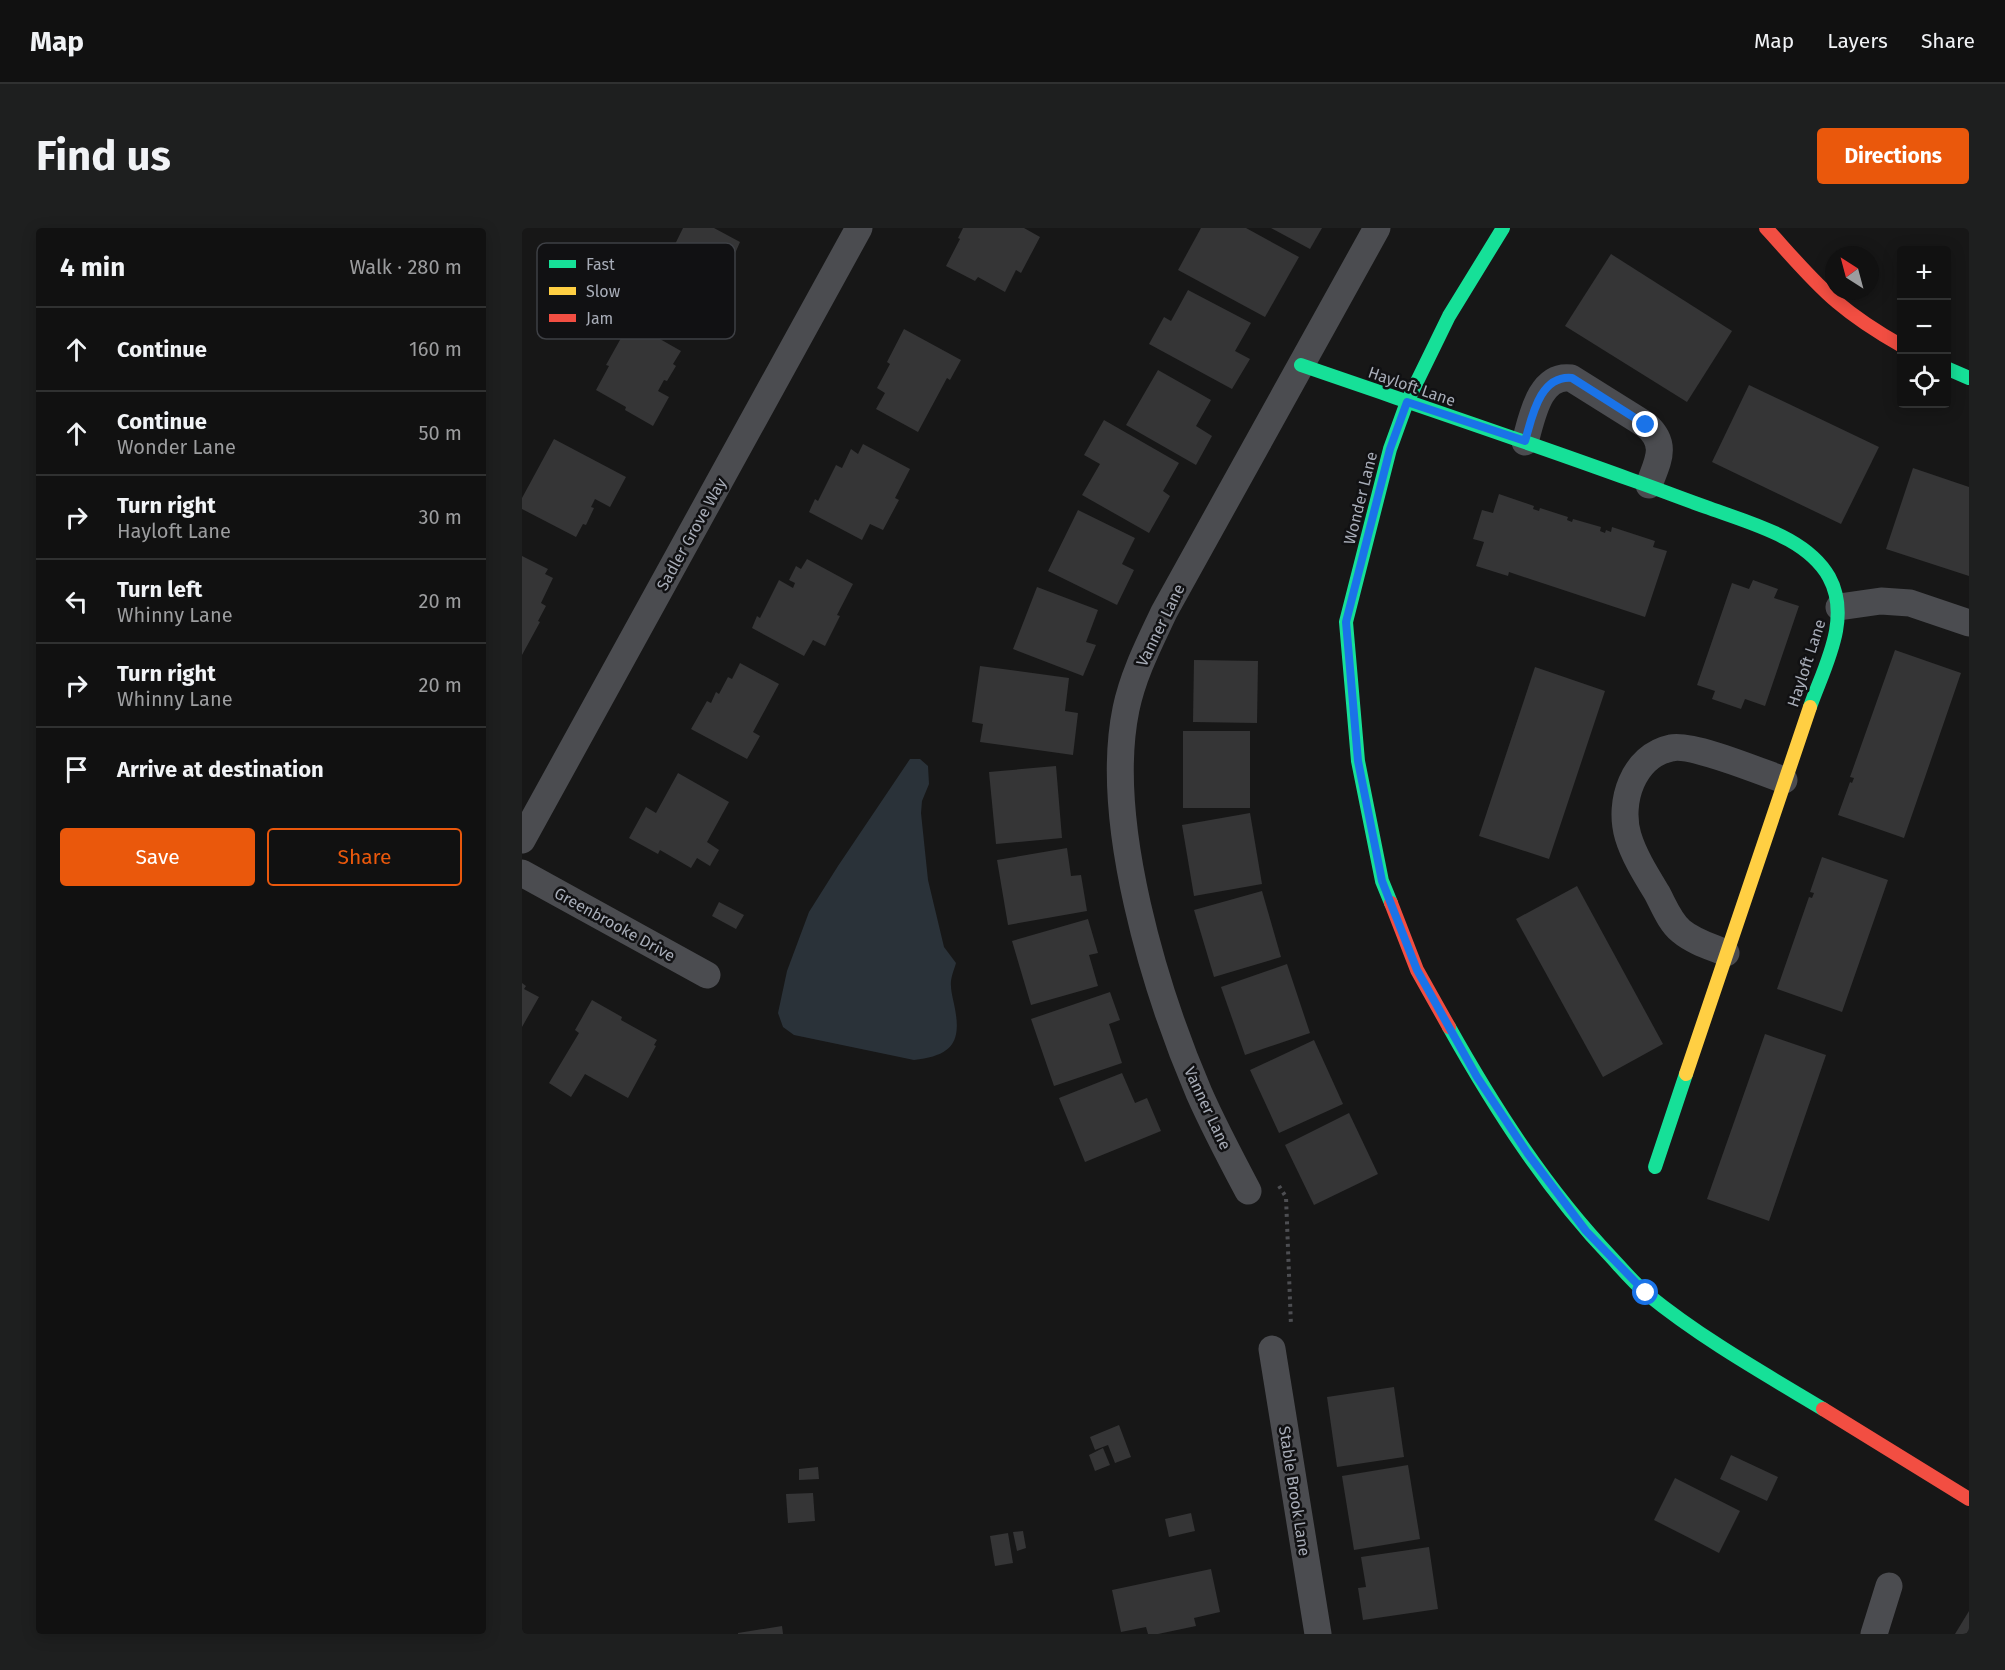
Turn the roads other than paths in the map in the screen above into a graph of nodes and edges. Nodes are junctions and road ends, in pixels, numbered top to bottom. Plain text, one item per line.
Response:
1 (860, 228) edge
2 (1377, 228) edge
3 (1503, 228) edge
4 (1766, 228) edge
5 (1897, 343) edge
6 (1301, 365) junction
7 (1951, 370) edge
8 (1969, 378) edge
9 (1407, 402) junction
10 (1525, 441) junction
11 (1649, 485) junction
12 (1839, 607) junction
13 (1969, 623) edge
14 (1784, 780) junction
15 (522, 840) edge
16 (522, 873) edge
17 (1726, 953) junction
18 (707, 975) dead end
19 (1655, 1167) dead end
20 (1248, 1191) road end
21 (1272, 1349) road end
22 (1969, 1499) edge
23 (1889, 1586) dead end
24 (1318, 1634) edge
25 (1874, 1634) edge

1 - 15 street, Sadler Grove Way
2 - 6 street, Vanner Lane
3 - 9 street, Wonder Lane
4 - 5 street
6 - 9 street, Hayloft Lane
6 - 20 street, Vanner Lane
7 - 8 street
9 - 10 street, Hayloft Lane
9 - 22 street, Wonder Lane
10 - 11 street, Hayloft Lane
10 - 11 street
11 - 12 street, Hayloft Lane
12 - 13 street
12 - 14 street, Hayloft Lane
14 - 17 street, Hayloft Lane
14 - 17 street
16 - 18 street, Greenbrooke Drive
17 - 19 street, Hayloft Lane
21 - 24 street, Stable Brook Lane
23 - 25 street

